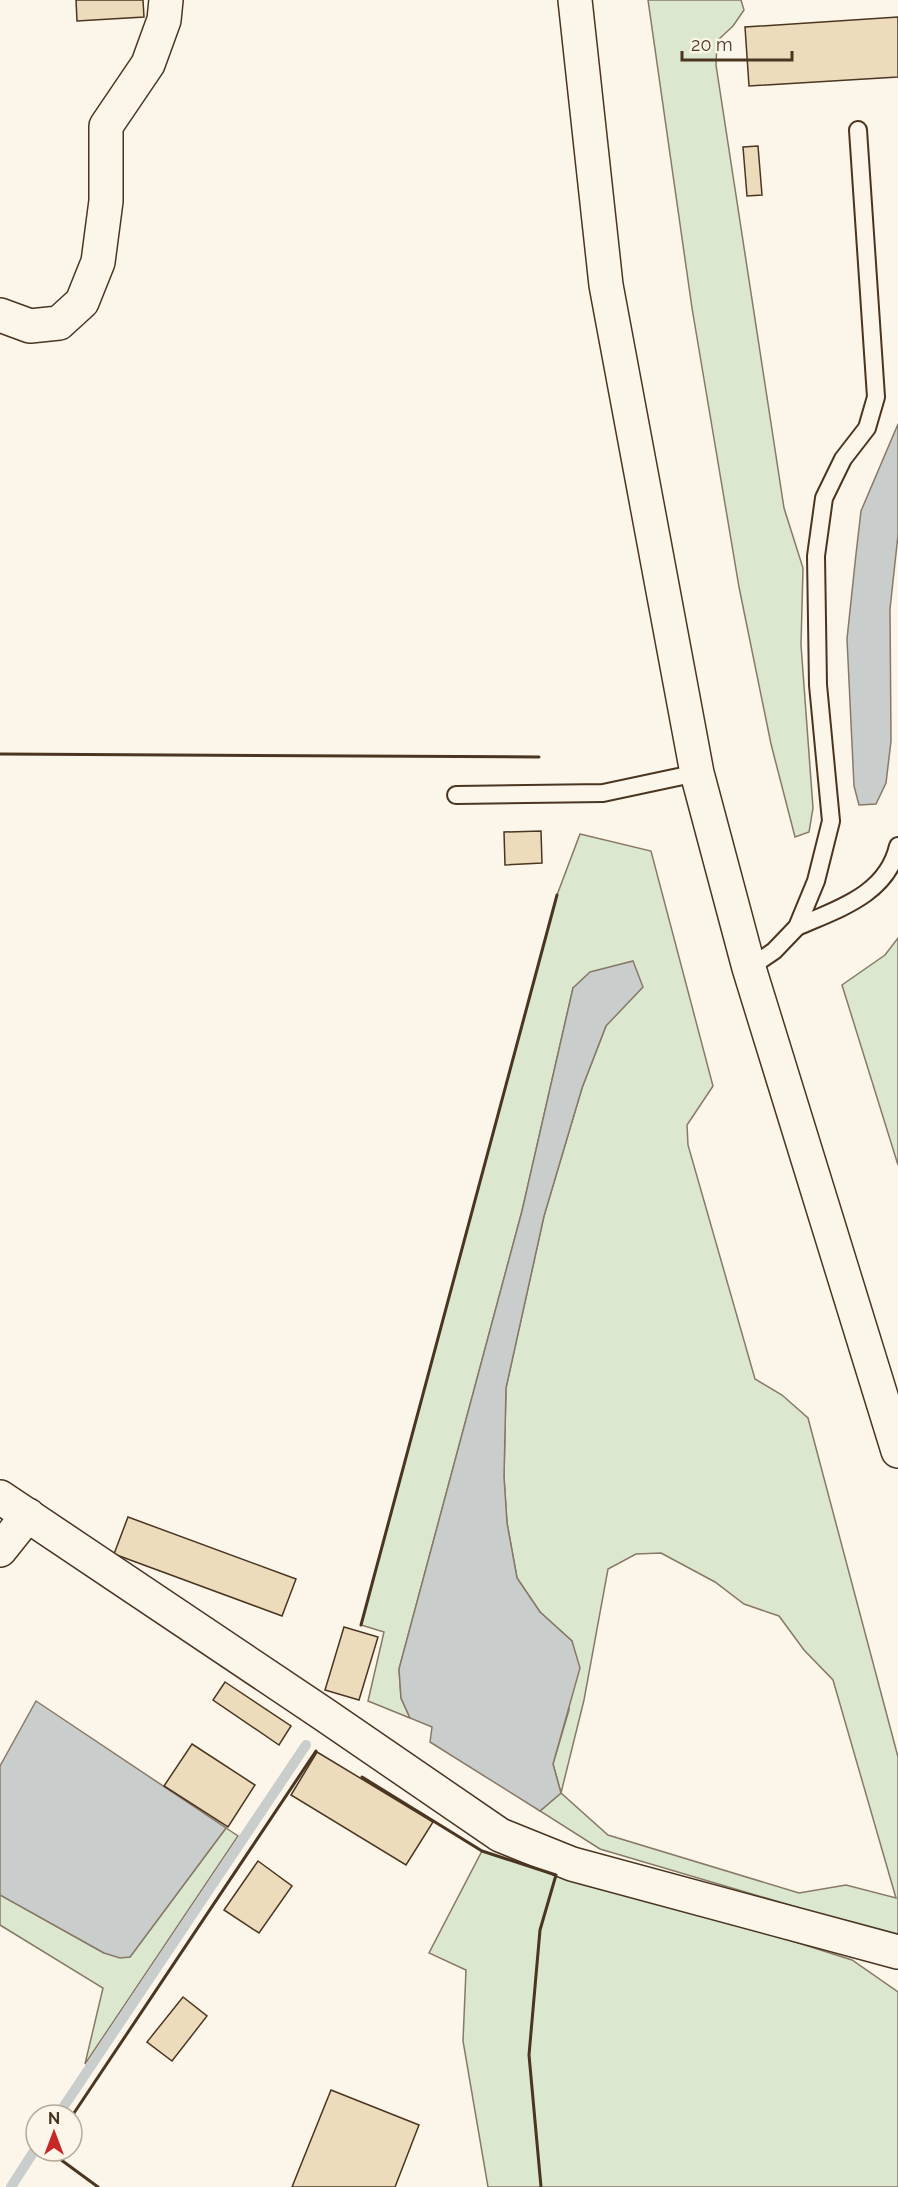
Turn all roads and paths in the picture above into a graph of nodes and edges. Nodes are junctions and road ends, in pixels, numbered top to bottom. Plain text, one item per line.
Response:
1 (166, 0) edge
2 (575, 0) edge
3 (858, 130) dead end
4 (0, 315) edge
5 (697, 773) junction
6 (456, 795) dead end
7 (898, 846) edge
8 (797, 927) junction
9 (749, 968) junction
10 (898, 1451) edge
11 (0, 1497) edge
12 (28, 1515) junction
13 (0, 1550) edge
14 (898, 1952) edge

1 - 4 main road
2 - 5 main road
3 - 8 lane
5 - 6 lane
5 - 9 main road
7 - 8 lane
8 - 9 lane
9 - 10 main road
11 - 12 main road
12 - 13 main road
12 - 14 main road

